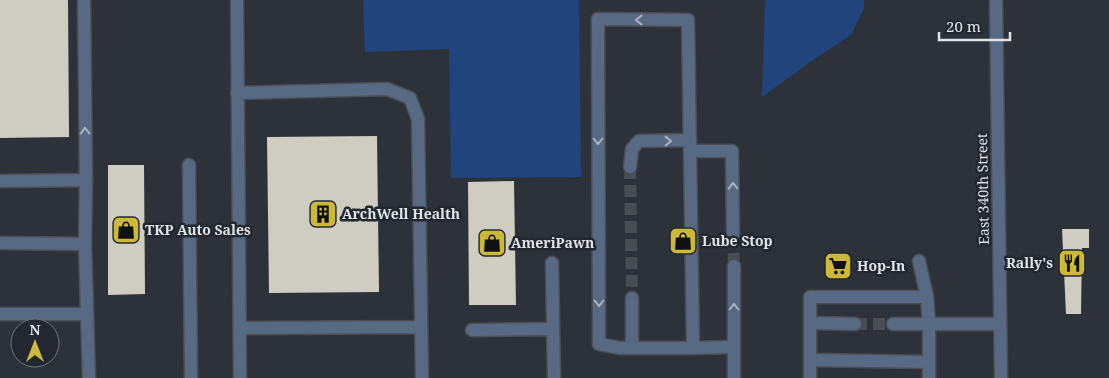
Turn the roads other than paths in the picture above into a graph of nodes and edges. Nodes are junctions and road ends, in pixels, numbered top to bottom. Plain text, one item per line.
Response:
1 (84, 0) edge
2 (237, 0) edge
3 (996, 0) edge
4 (237, 92) junction
5 (690, 146) junction
6 (189, 165) dead end
7 (630, 167) tunnel mouth
8 (86, 180) junction
9 (0, 181) edge
10 (734, 235) tunnel mouth
11 (0, 243) edge
12 (85, 244) junction
13 (918, 261) dead end
14 (552, 263) dead end
15 (734, 266) tunnel mouth
16 (927, 297) junction
17 (632, 298) tunnel mouth
18 (0, 314) edge
19 (87, 314) junction
20 (810, 323) junction
21 (855, 324) tunnel mouth
22 (893, 324) tunnel mouth
23 (929, 324) junction
24 (1000, 324) junction
25 (422, 327) junction
26 (240, 328) junction
27 (554, 328) junction
28 (472, 330) dead end
29 (734, 347) junction
30 (632, 348) junction
31 (693, 348) junction
32 (810, 360) junction
33 (929, 362) junction
34 (89, 378) edge
35 (191, 378) edge
36 (240, 378) edge
37 (422, 378) edge
38 (554, 378) edge
39 (734, 378) edge
40 (810, 378) edge
41 (929, 378) edge
42 (1001, 378) edge

8 -> 1 street
2 - 4 street
3 - 24 street, East 340th Street
4 - 25 street
4 - 26 street
7 -> 5 street
10 -> 5 street
5 -> 30 street
5 - 31 street
6 - 35 street
8 - 9 street
8 - 12 street
11 - 12 street
12 - 19 street
13 - 16 street
14 - 27 street
29 -> 15 street
16 - 20 street
16 - 23 street
17 - 30 street
18 - 19 street
19 - 34 street
20 - 21 street
20 - 32 street
22 - 23 street
23 - 24 street
23 - 33 street
24 - 42 street, East 340th Street
25 - 26 street
25 - 37 street
26 - 36 street
27 - 28 street
27 - 38 street
29 - 31 street
29 - 39 street
30 - 31 street
32 - 33 street
32 - 40 street
33 - 41 street

